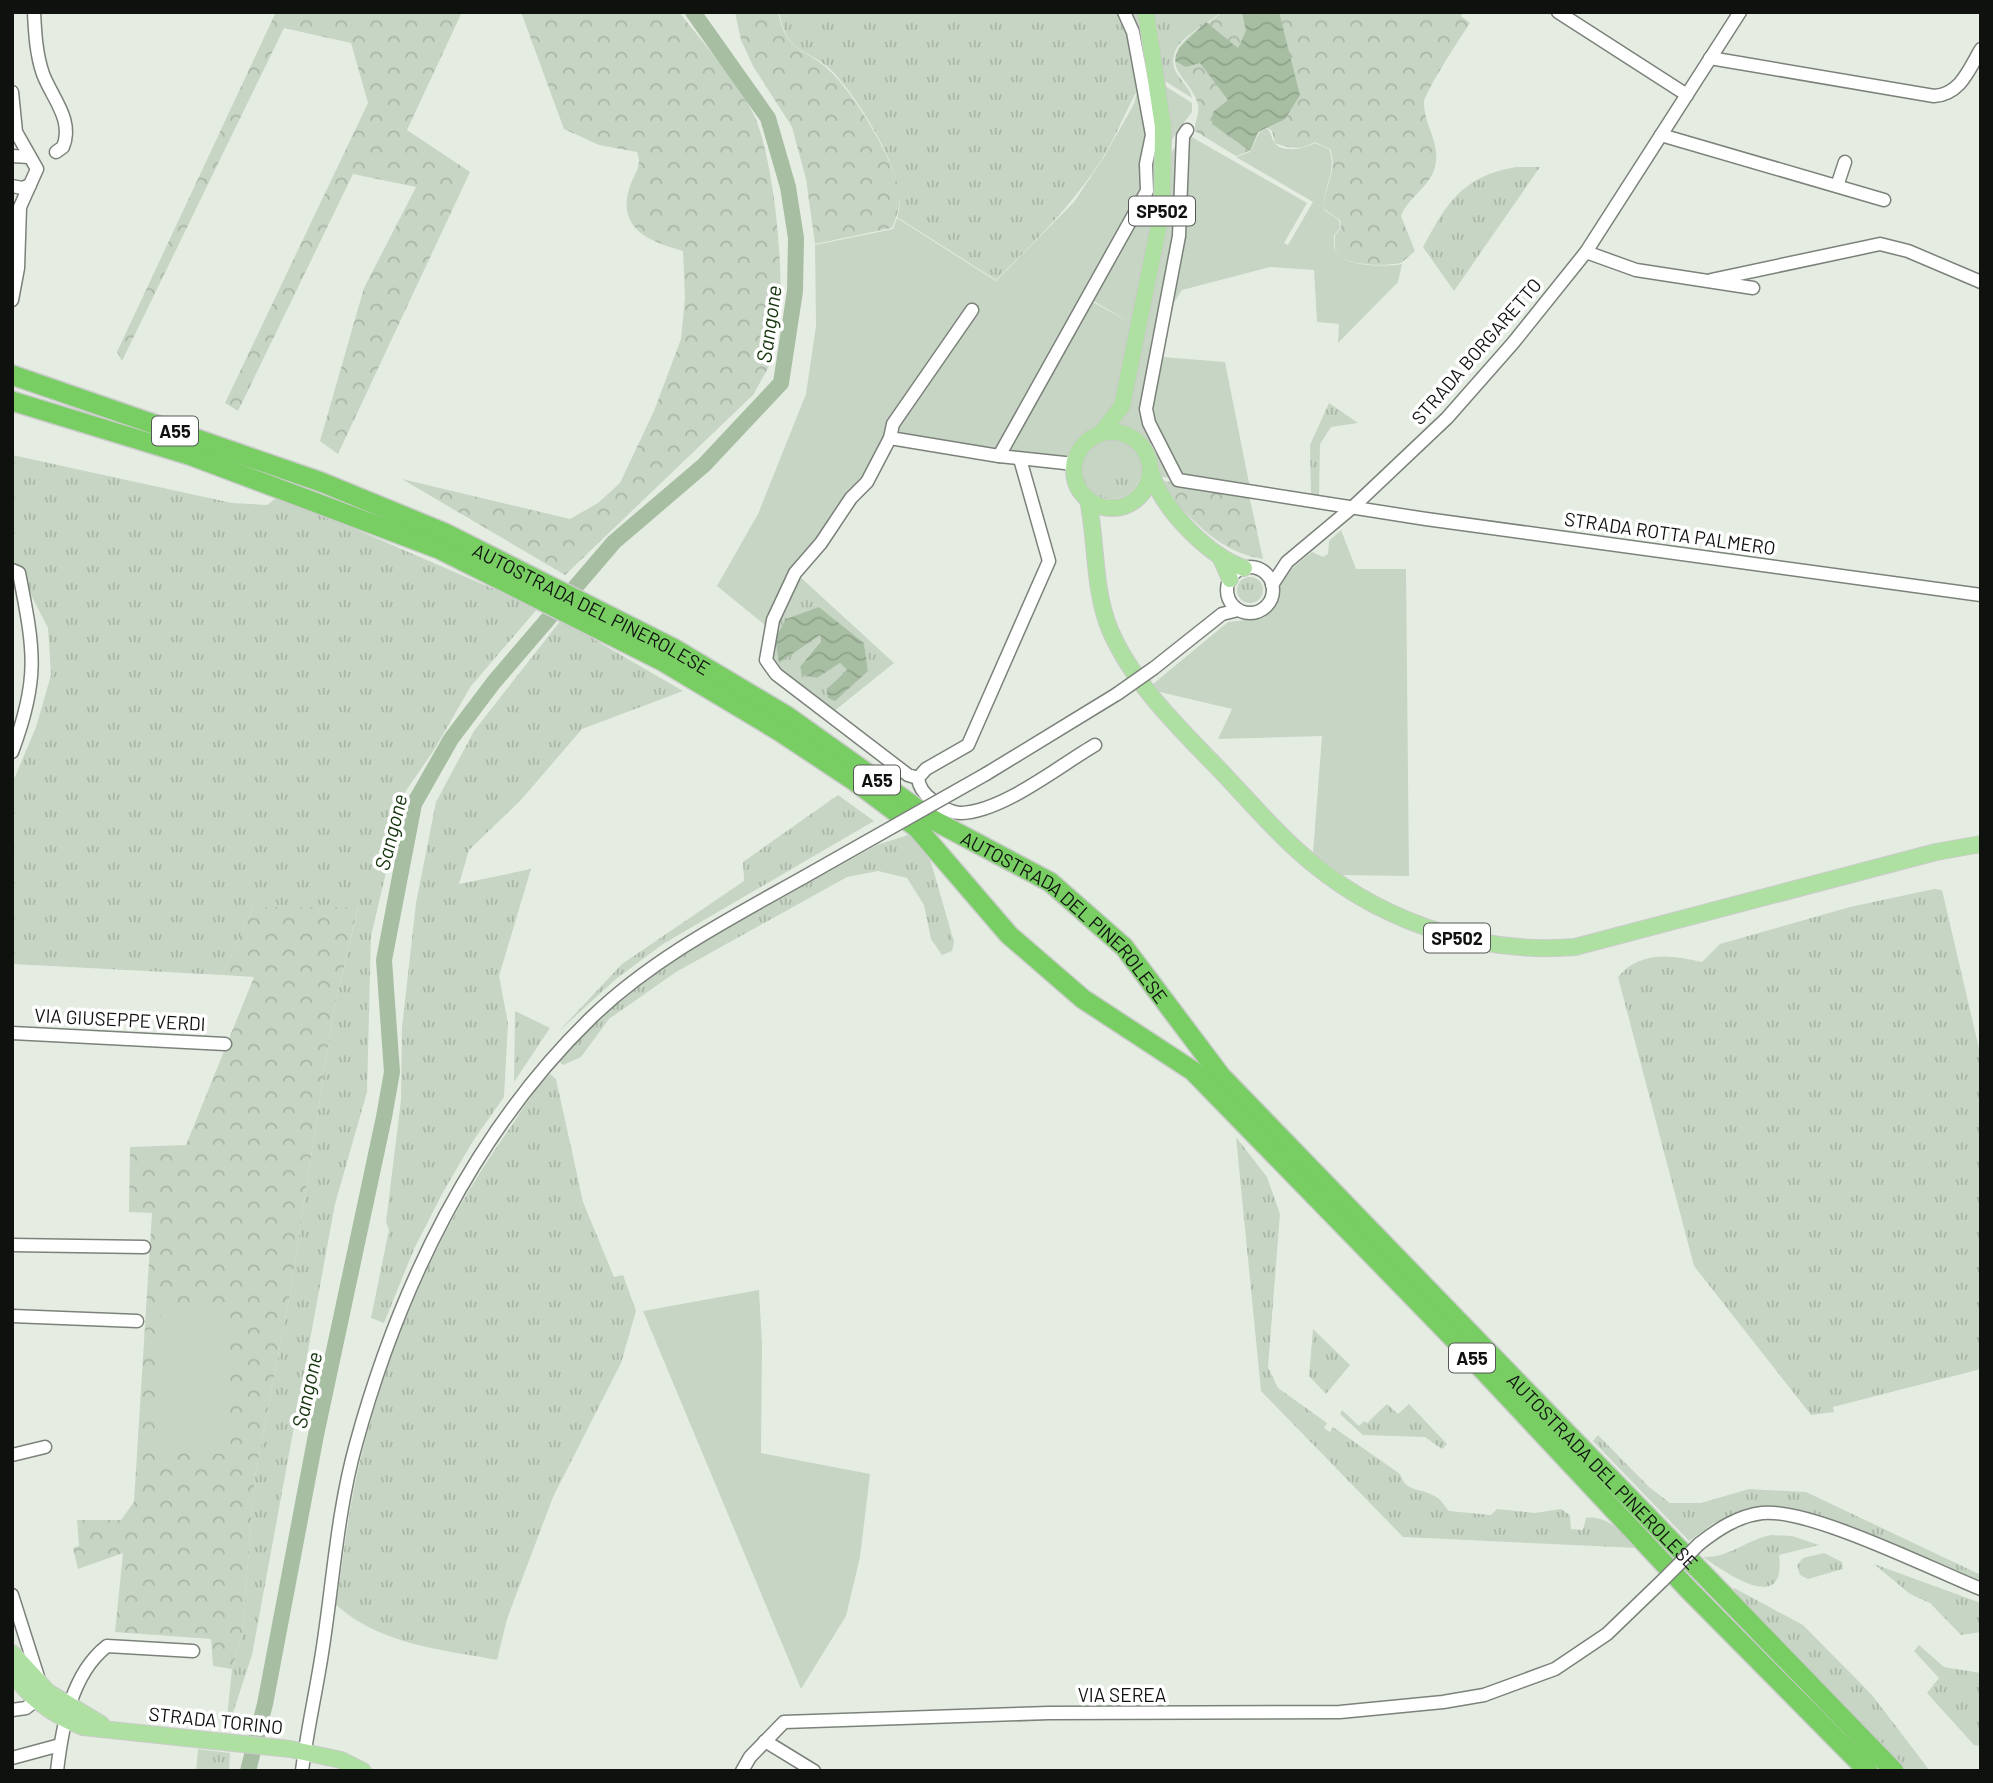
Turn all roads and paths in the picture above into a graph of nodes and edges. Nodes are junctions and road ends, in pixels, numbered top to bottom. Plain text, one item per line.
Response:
1 (34, 12) edge
2 (1124, 12) edge
3 (1146, 12) edge
4 (1558, 12) edge
5 (1740, 12) edge
6 (1981, 49) edge
7 (1710, 58) junction
8 (12, 92) edge
9 (1687, 94) junction
10 (1187, 130) dead end
11 (1661, 135) junction
12 (56, 152) dead end
13 (12, 156) edge
14 (29, 157) junction
15 (1845, 162) dead end
16 (30, 185) junction
17 (12, 186) edge
18 (1837, 186) junction
19 (1884, 200) dead end
20 (1586, 252) junction
21 (1711, 280) junction
22 (1981, 282) edge
23 (1753, 288) dead end
24 (12, 300) edge
25 (972, 310) dead end
26 (12, 375) edge
27 (12, 402) edge
28 (1122, 407) junction
29 (1101, 433) junction
30 (890, 438) junction
31 (1138, 442) junction
32 (999, 456) junction
33 (1020, 458) junction
34 (1074, 464) junction
35 (1150, 467) junction
36 (1088, 500) junction
37 (1135, 500) junction
38 (1354, 506) junction
39 (1117, 508) junction
40 (1170, 509) junction
41 (1220, 556) junction
42 (1287, 562) junction
43 (1096, 568) junction
44 (1244, 568) junction
45 (12, 570) edge
46 (1262, 571) junction
47 (1230, 579) junction
48 (1272, 584) junction
49 (1981, 595) edge
50 (1234, 605) junction
51 (668, 655) junction
52 (1095, 745) dead end
53 (12, 752) edge
54 (918, 778) junction
55 (1981, 844) edge
56 (12, 1033) edge
57 (225, 1044) dead end
58 (12, 1245) edge
59 (144, 1247) dead end
60 (12, 1316) edge
61 (137, 1321) dead end
62 (45, 1447) dead end
63 (13, 1454) edge
64 (1981, 1589) edge
65 (12, 1595) edge
66 (193, 1651) dead end
67 (12, 1653) edge
68 (12, 1672) edge
69 (35, 1692) junction
70 (12, 1710) edge
71 (67, 1714) junction
72 (765, 1741) junction
73 (60, 1745) junction
74 (303, 1752) junction
75 (12, 1758) edge
76 (57, 1771) edge
77 (302, 1771) edge
78 (339, 1771) edge
79 (363, 1771) edge
80 (742, 1771) edge
81 (814, 1771) edge
82 (1868, 1771) edge
83 (1894, 1771) edge

1 - 12 street
2 - 32 street
3 - 28 main road, SP502
4 - 9 street
5 - 7 street, STRADA BORGARETTO
6 - 7 street
7 - 9 street, STRADA BORGARETTO
8 - 14 street
9 - 11 street, STRADA BORGARETTO
10 - 38 street, STRADA ROTTA PALMERO
11 - 18 street
11 - 20 street, STRADA BORGARETTO
13 - 14 street
14 - 16 street
15 - 18 street
16 - 17 street
16 - 24 street
18 - 19 street
20 - 21 street
20 - 38 street, STRADA BORGARETTO
21 - 22 street
21 - 23 street
25 - 30 street
26 - 51 highway, AUTOSTRADA DEL PINEROLESE / A55
27 - 51 highway, AUTOSTRADA DEL PINEROLESE / A55
28 - 29 main road, SP502
28 - 31 main road
29 - 31 main road
29 - 34 main road, SP502
30 - 32 street
30 - 54 street
31 - 35 main road
32 - 33 street
33 - 34 street
33 - 54 street
34 - 36 main road, SP502
35 - 37 main road
35 - 40 main road
36 - 39 main road
36 - 43 main road, SP502
37 - 39 main road
37 - 40 main road
38 - 42 street, STRADA BORGARETTO
38 - 49 street, STRADA ROTTA PALMERO
39 - 43 main road, SP502
40 - 41 main road
41 - 44 main road
41 - 47 main road
42 - 46 street, STRADA BORGARETTO
42 - 48 street, STRADA BORGARETTO
43 - 55 main road, SP502
44 - 46 street
44 - 47 street
45 - 53 street
46 - 48 street
47 - 50 street
48 - 50 street
50 - 74 street, bridge
51 - 82 highway, AUTOSTRADA DEL PINEROLESE / A55
51 - 83 highway, AUTOSTRADA DEL PINEROLESE / A55
52 - 54 street
56 - 57 street, VIA GIUSEPPE VERDI
58 - 59 street
60 - 61 street
62 - 63 street
64 - 72 street, VIA SEREA, bridge
65 - 69 street
66 - 71 street
67 - 69 main road, STRADA TORINO
68 - 69 main road, STRADA TORINO
69 - 70 street
69 - 71 main road, STRADA TORINO
71 - 73 street
71 - 74 main road, STRADA TORINO
72 - 80 street, VIA SEREA
72 - 81 street
73 - 75 street
73 - 76 street
74 - 77 street
74 - 78 main road
74 - 79 main road, STRADA TORINO

